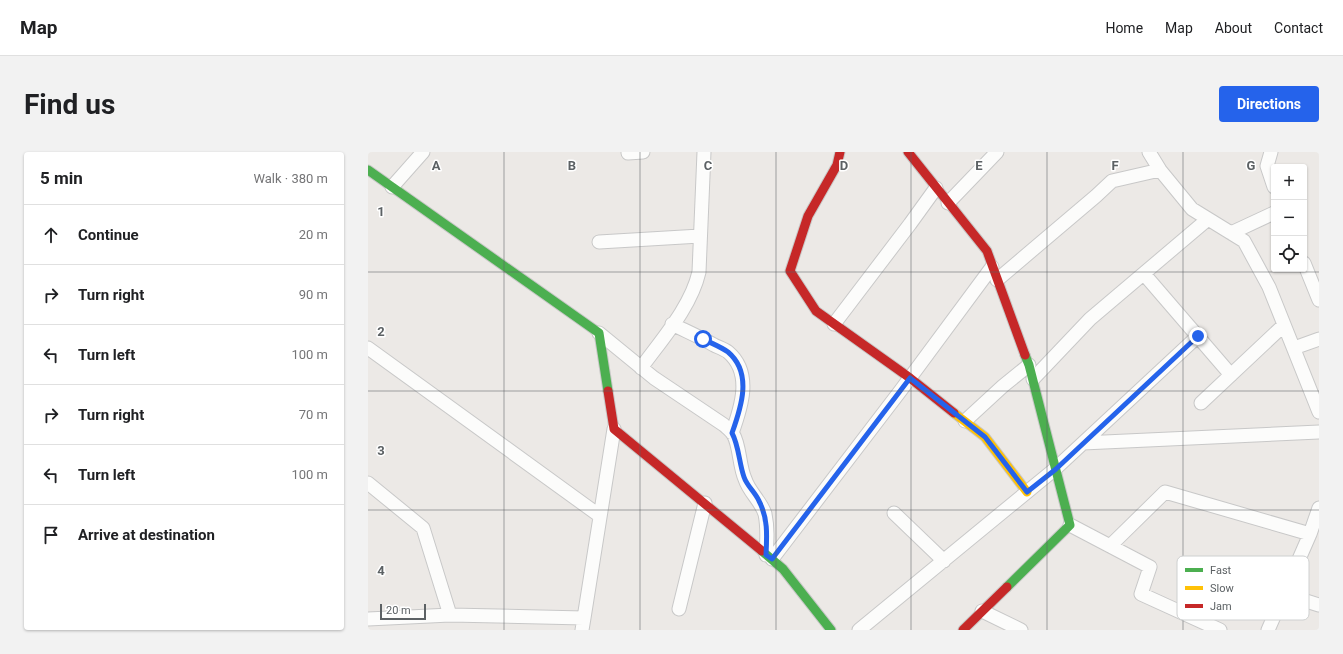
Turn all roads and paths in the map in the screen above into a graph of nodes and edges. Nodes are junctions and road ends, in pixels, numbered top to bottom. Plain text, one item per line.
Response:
1 (424, 152) edge
2 (627, 152) edge
3 (644, 152) edge
4 (704, 152) edge
5 (840, 152) edge
6 (908, 152) edge
7 (997, 152) edge
8 (1149, 152) edge
9 (1271, 152) edge
10 (368, 170) edge
11 (1160, 170) junction
12 (1271, 176) edge
13 (392, 187) junction
14 (936, 188) junction
15 (948, 202) junction
16 (1271, 215) edge
17 (1208, 219) junction
18 (1231, 233) junction
19 (700, 236) junction
20 (599, 242) dead end
21 (992, 267) junction
22 (1307, 270) edge
23 (1144, 274) junction
24 (997, 280) junction
25 (1319, 300) edge
26 (672, 324) junction
27 (834, 324) junction
28 (1284, 325) junction
29 (599, 333) junction
30 (1198, 336) junction
31 (1319, 338) edge
32 (368, 348) edge
33 (1294, 348) junction
34 (1029, 365) junction
35 (641, 368) junction
36 (1231, 375) junction
37 (910, 378) junction
38 (1033, 379) junction
39 (1201, 403) dead end
40 (1319, 412) edge
41 (965, 421) junction
42 (614, 429) junction
43 (1319, 432) edge
44 (732, 433) junction
45 (1083, 443) junction
46 (1056, 469) junction
47 (368, 483) edge
48 (1027, 492) junction
49 (705, 503) junction
50 (1319, 508) edge
51 (894, 513) dead end
52 (600, 516) junction
53 (1070, 525) junction
54 (1310, 534) junction
55 (1110, 546) junction
56 (1300, 556) edge
57 (769, 557) junction
58 (944, 561) junction
59 (1309, 602) edge
60 (1319, 605) edge
61 (679, 609) dead end
62 (1177, 610) edge
63 (982, 611) junction
64 (450, 615) junction
65 (368, 619) edge
66 (1198, 620) edge
67 (1272, 620) edge
68 (583, 624) edge
69 (831, 630) edge
70 (859, 630) edge
71 (963, 630) edge
72 (1021, 630) edge
73 (1220, 630) edge
74 (1268, 630) edge

1 - 13 street
2 - 3 street
4 - 19 street
5 - 27 street
6 - 14 street
7 - 15 street
8 - 11 street
9 - 12 street
10 - 13 street
11 - 17 street
11 - 24 street
13 - 29 street
14 - 15 street
14 - 27 street
15 - 21 street
16 - 18 street
17 - 18 street
17 - 23 street
18 - 28 street
19 - 20 street
19 - 26 street
21 - 24 street
21 - 37 street
22 - 25 street
23 - 30 street
23 - 38 street
24 - 34 street
26 - 35 street
26 - 44 street
27 - 37 street
28 - 33 street
28 - 36 street
29 - 35 street
29 - 42 street
30 - 36 street
30 - 45 street
31 - 33 street
32 - 52 street
33 - 40 street
34 - 38 street
34 - 41 street
35 - 44 street
36 - 39 street
37 - 41 street
37 - 57 street
38 - 46 street
41 - 48 street
42 - 49 street
42 - 52 street
43 - 45 street
44 - 57 street
45 - 46 street
46 - 48 street
46 - 53 street
47 - 64 street
48 - 58 street
49 - 57 street
49 - 61 street
50 - 54 street
51 - 58 street
52 - 68 street
53 - 55 street
53 - 63 street
54 - 55 street
54 - 56 street
55 - 62 street
57 - 69 street
58 - 70 street
59 - 60 street
63 - 71 street
63 - 72 street
64 - 65 street
64 - 68 street
66 - 73 street
67 - 74 street

